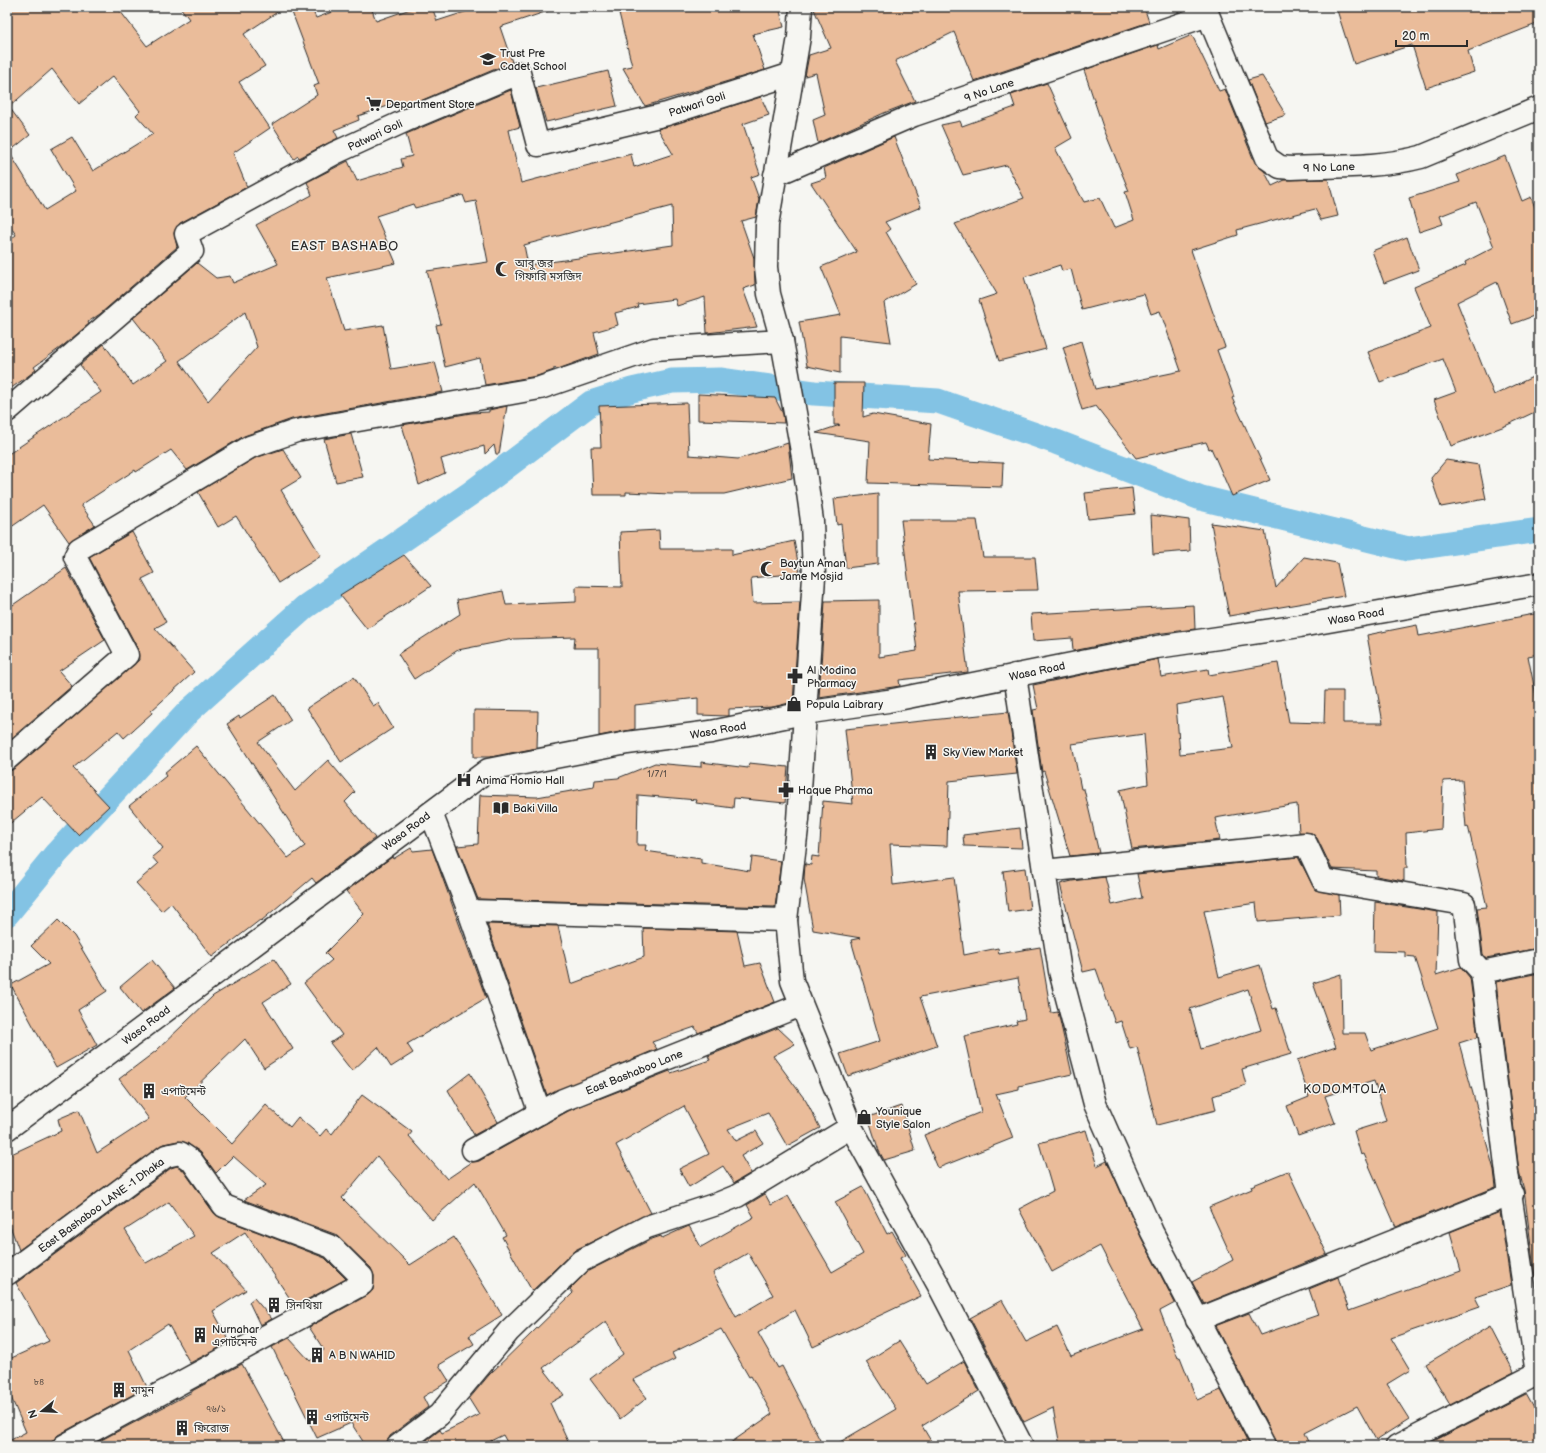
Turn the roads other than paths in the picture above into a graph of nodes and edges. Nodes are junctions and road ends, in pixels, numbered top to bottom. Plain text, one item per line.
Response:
1 (801, 7) edge
2 (1208, 11) edge
3 (792, 74) junction
4 (1539, 108) edge
5 (775, 175) junction
6 (782, 341) junction
7 (7, 411) edge
8 (1539, 584) edge
9 (1015, 675) junction
10 (804, 713) junction
11 (7, 759) edge
12 (431, 813) junction
13 (1044, 871) junction
14 (469, 911) junction
15 (786, 920) junction
16 (1539, 960) edge
17 (1482, 972) junction
18 (801, 1005) junction
19 (540, 1112) junction
20 (851, 1127) junction
21 (7, 1129) edge
22 (473, 1150) dead end
23 (1512, 1194) junction
24 (7, 1274) edge
25 (1197, 1320) junction
26 (1538, 1374) edge
27 (64, 1446) edge
28 (398, 1446) edge
29 (1022, 1446) edge
30 (1264, 1446) edge
31 (1397, 1446) edge

1 - 3 street
2 - 4 street, 9 No Lane
2 - 5 street, 9 No Lane
3 - 5 street
3 - 7 street, Patwari Goli
5 - 6 street
6 - 10 street
6 - 11 street
8 - 9 street, Wasa Road
9 - 10 street, Wasa Road
9 - 13 street
10 - 12 street, Wasa Road
10 - 15 street
12 - 14 street
12 - 21 street, Wasa Road
13 - 17 street
13 - 25 street
14 - 15 street
14 - 19 street
15 - 18 street
16 - 17 street
17 - 23 street
18 - 19 street, East Bashaboo Lane
18 - 20 street
19 - 22 street, East Bashaboo Lane
20 - 28 street
20 - 29 street
23 - 25 street
23 - 26 street
24 - 27 street, East Bashaboo LANE -1 Dhaka
25 - 30 street
26 - 31 street

